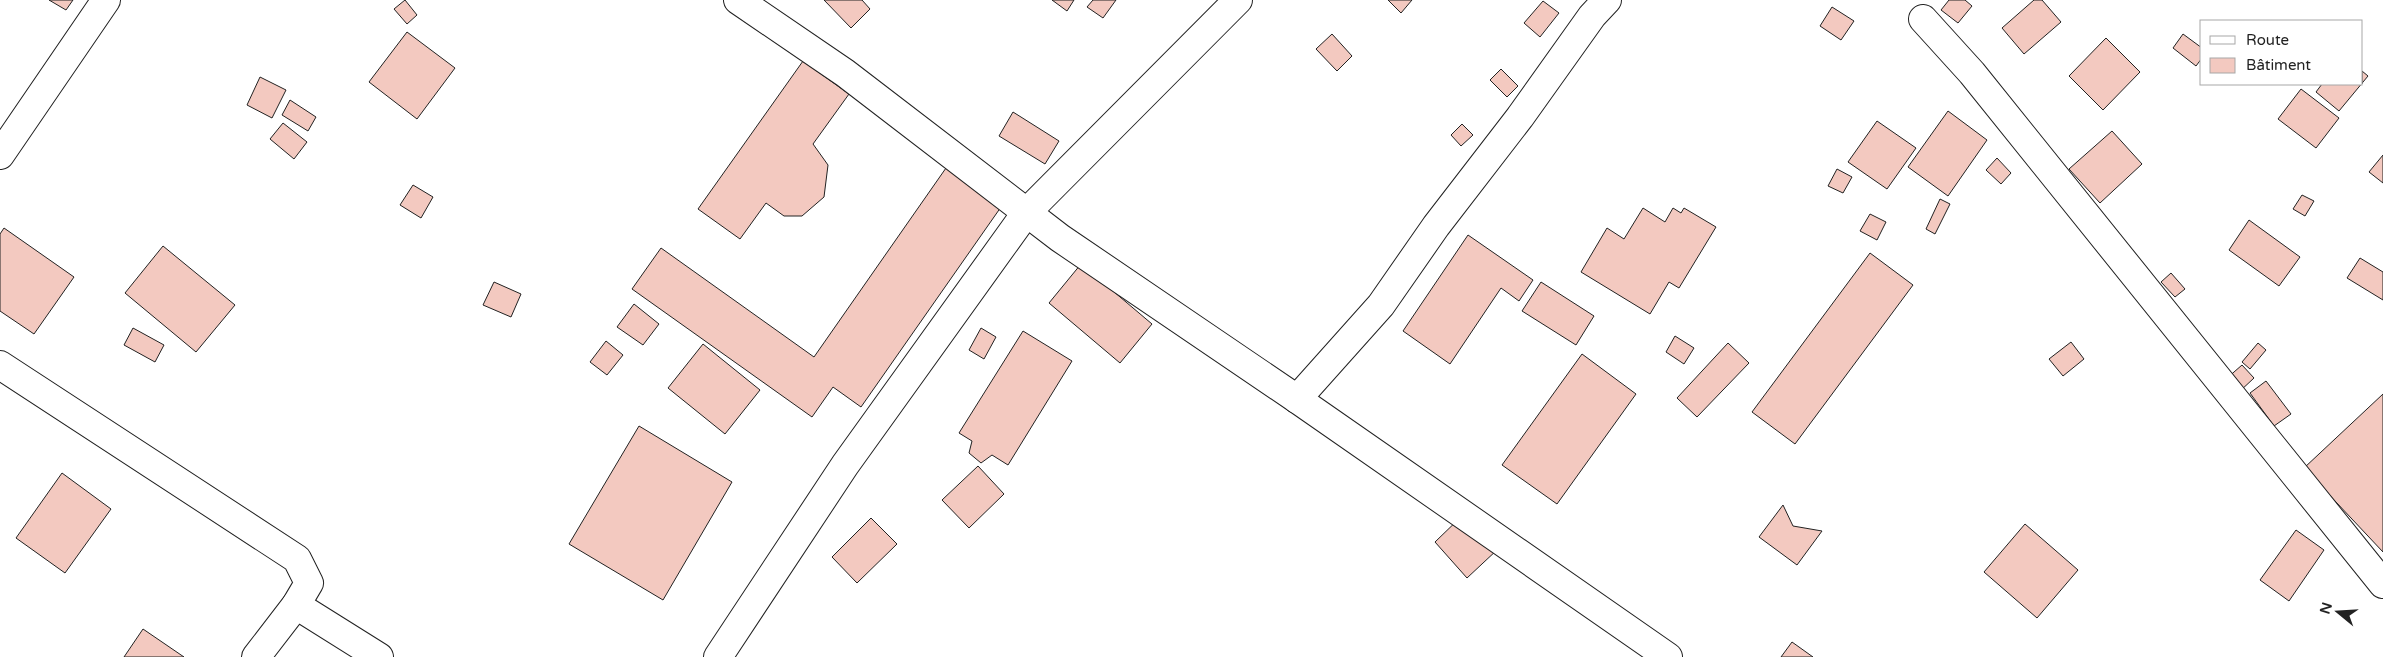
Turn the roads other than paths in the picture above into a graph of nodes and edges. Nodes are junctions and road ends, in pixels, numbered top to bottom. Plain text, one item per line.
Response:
1 (106, 0) edge
2 (738, 0) edge
3 (1238, 0) edge
4 (1607, 0) edge
5 (1923, 19) dead end
6 (0, 155) edge
7 (1026, 214) junction
8 (0, 365) edge
9 (1297, 399) junction
10 (2383, 584) edge
11 (296, 605) junction
12 (256, 657) edge
13 (379, 657) edge
14 (718, 657) edge
15 (1668, 657) edge

1 - 6 street
2 - 7 street
3 - 7 street
4 - 9 street
5 - 10 street
7 - 9 street
7 - 14 street
8 - 11 street
9 - 15 street
11 - 12 street
11 - 13 street

